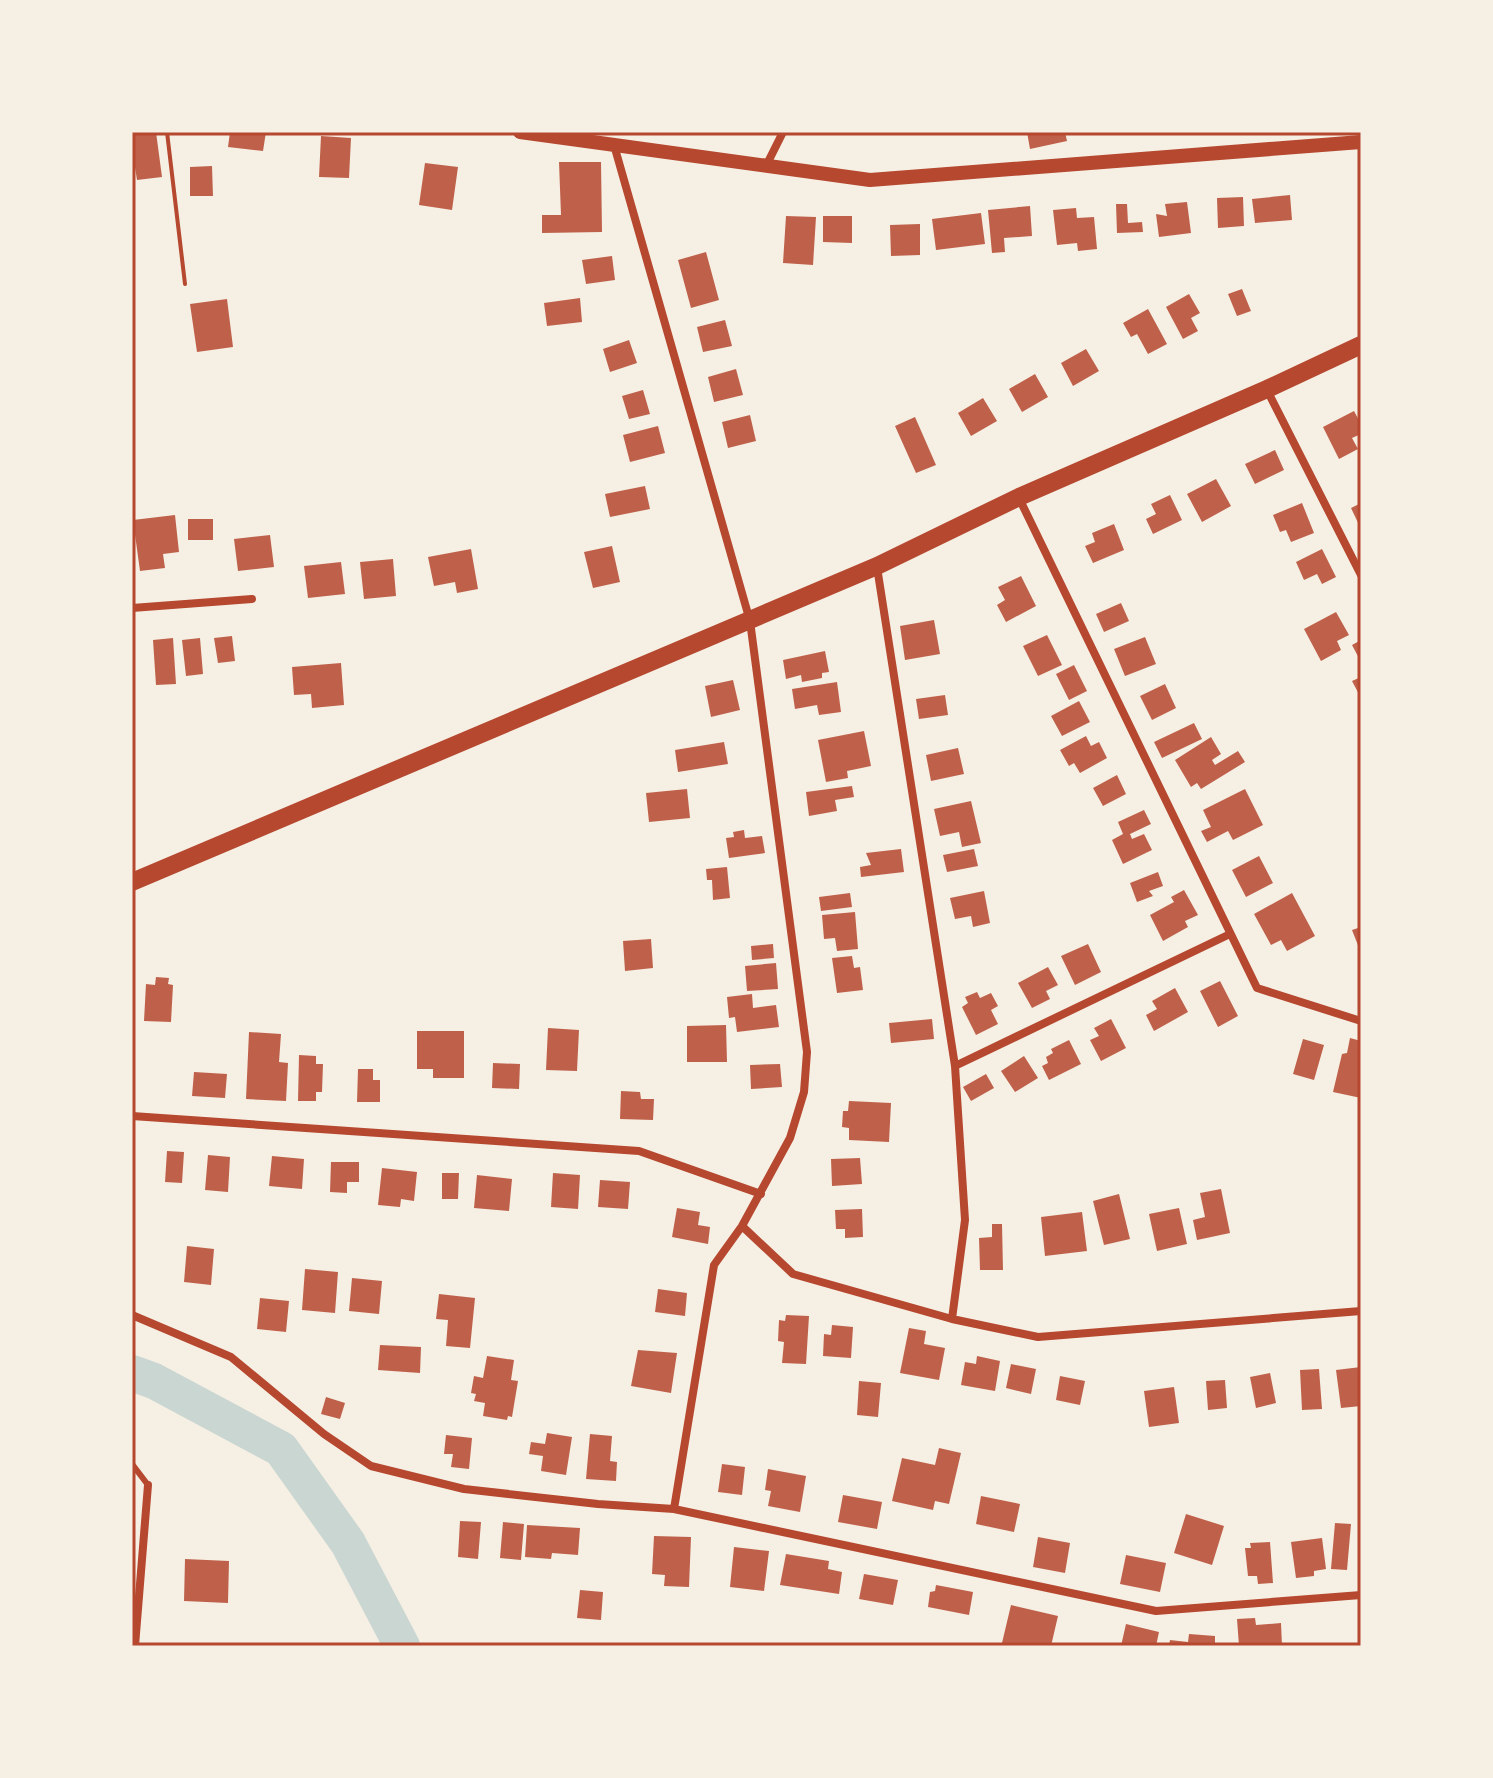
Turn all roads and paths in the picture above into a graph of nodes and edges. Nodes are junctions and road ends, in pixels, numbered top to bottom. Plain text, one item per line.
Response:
1 (167, 132) edge
2 (520, 132) edge
3 (783, 132) edge
4 (1361, 142) edge
5 (614, 145) junction
6 (766, 166) junction
7 (185, 284) dead end
8 (1361, 345) edge
9 (1267, 389) junction
10 (1019, 497) junction
11 (877, 566) junction
12 (1361, 575) edge
13 (252, 599) dead end
14 (132, 608) edge
15 (750, 621) junction
16 (132, 882) edge
17 (1230, 934) junction
18 (1361, 1021) edge
19 (955, 1066) junction
20 (132, 1116) edge
21 (761, 1194) junction
22 (742, 1226) junction
23 (1361, 1311) edge
24 (132, 1315) edge
25 (952, 1319) junction
26 (132, 1464) edge
27 (148, 1485) joint
28 (674, 1509) junction
29 (1361, 1595) edge
30 (135, 1646) edge

1 - 7 path
2 - 5 street
3 - 6 street
4 - 6 street
5 - 6 street
5 - 15 street
8 - 9 main road
9 - 10 main road
9 - 12 street
10 - 11 main road
10 - 17 street
11 - 15 main road
11 - 19 street
13 - 14 street
15 - 16 main road
15 - 21 street
17 - 18 street
17 - 19 street
19 - 25 street
20 - 21 street
21 - 22 street
22 - 25 street
22 - 28 street
23 - 25 street
24 - 28 street
26 - 27 lane
27 - 30 street
28 - 29 street

